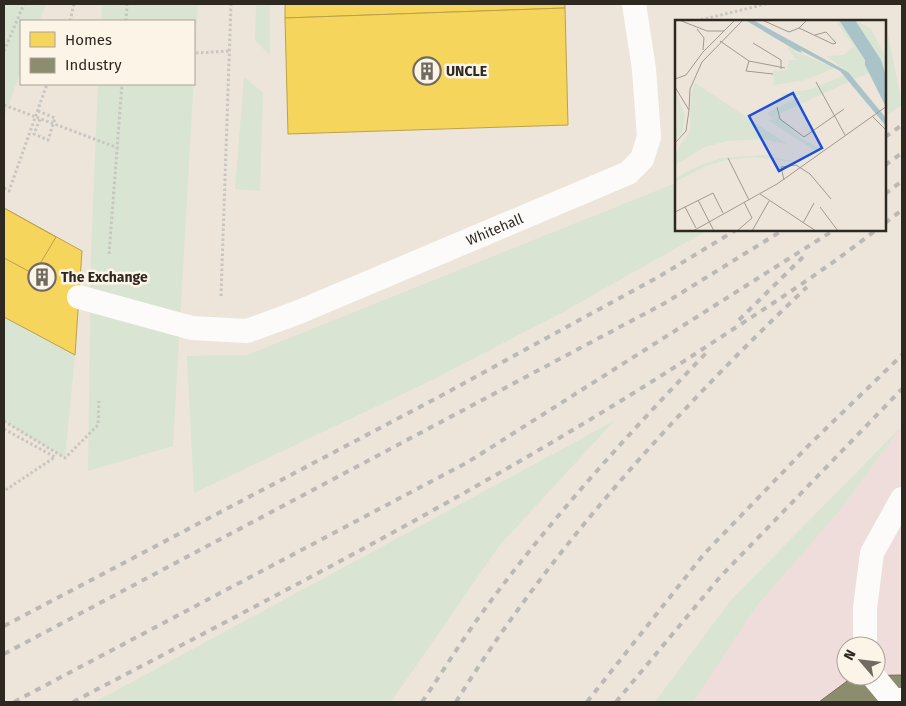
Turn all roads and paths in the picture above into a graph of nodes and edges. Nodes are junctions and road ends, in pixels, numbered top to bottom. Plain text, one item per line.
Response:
1 (24, 4) edge
2 (74, 4) edge
3 (128, 4) edge
4 (231, 4) edge
5 (634, 4) edge
6 (766, 4) edge
7 (70, 20) edge
8 (126, 20) edge
9 (700, 20) edge
10 (4, 51) edge
11 (230, 51) junction
12 (196, 53) dead end
13 (47, 85) edge
14 (122, 85) edge
15 (4, 105) edge
16 (38, 111) junction
17 (40, 118) junction
18 (118, 148) junction
19 (4, 188) edge
20 (109, 254) dead end
21 (79, 297) dead end
22 (219, 329) junction
23 (99, 401) dead end
24 (4, 421) edge
25 (4, 429) edge
26 (4, 491) edge
27 (902, 499) edge
28 (865, 636) edge
29 (881, 686) edge
30 (902, 700) edge

1 - 10 path
2 - 7 path
3 - 8 path
4 - 11 path
5 - 22 lane, Whitehall
6 - 9 path
11 - 12 path
11 - 22 path
13 - 16 path
14 - 18 path
15 - 17 path
16 - 17 path
16 - 19 path
17 - 18 path
18 - 20 path
21 - 22 lane, Whitehall
23 - 24 path
25 - 26 path
27 - 28 lane
29 - 30 lane

